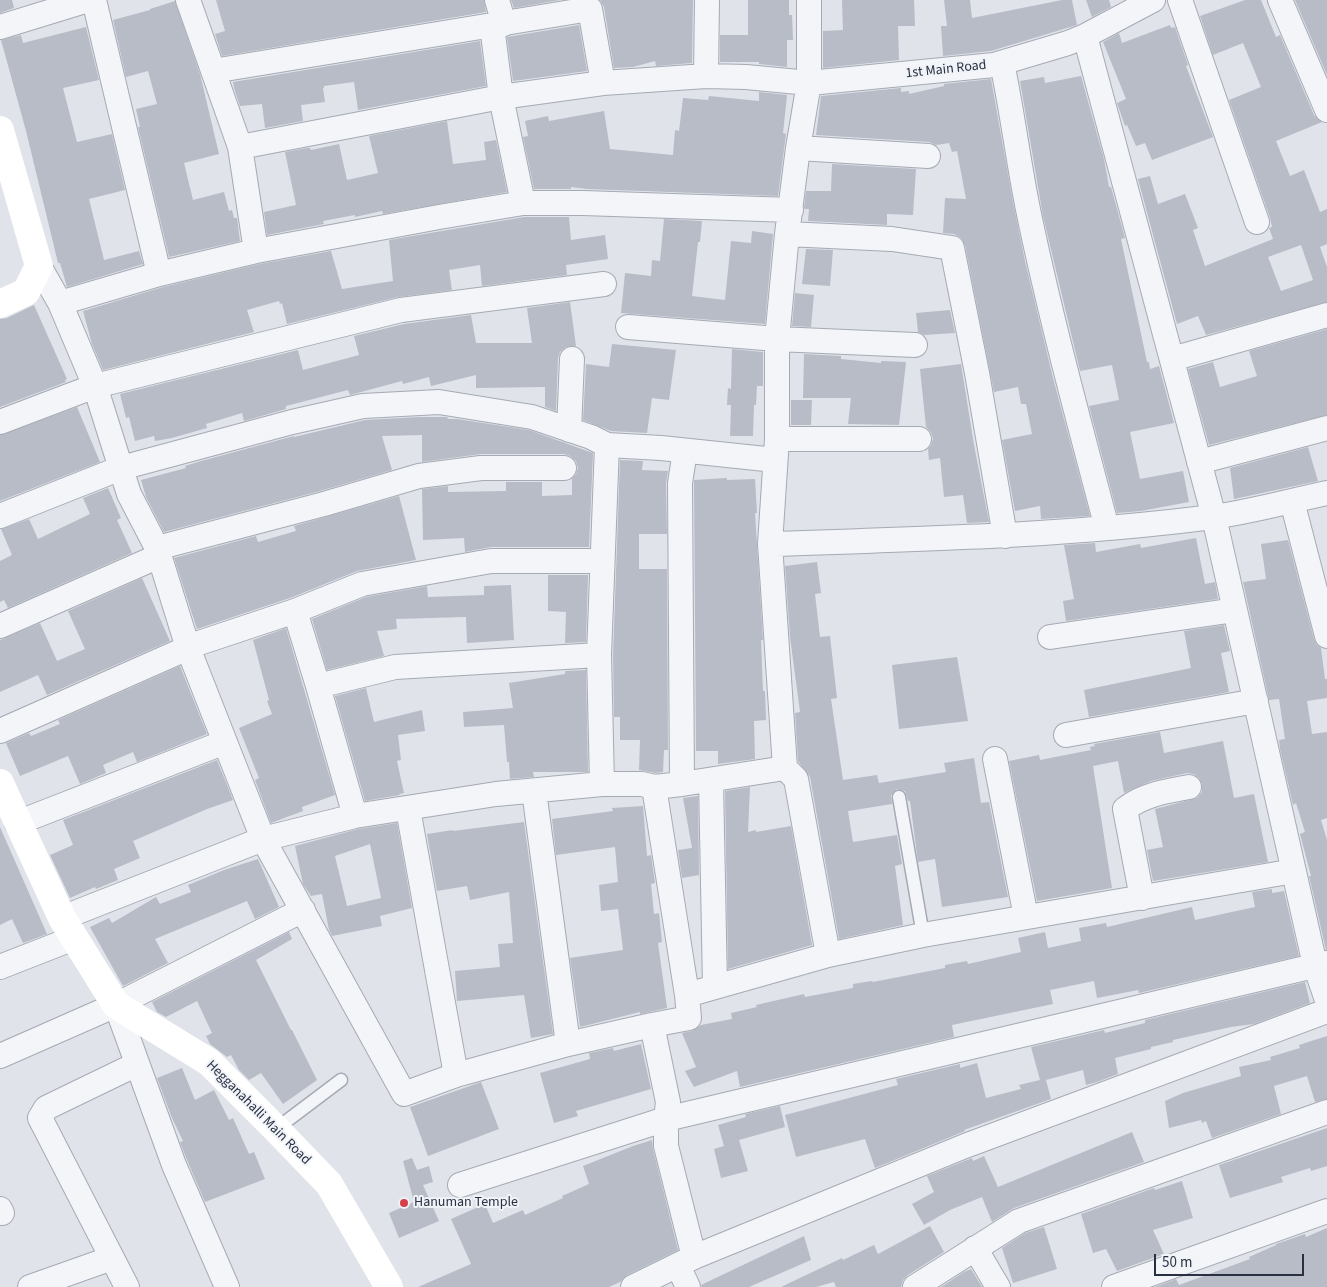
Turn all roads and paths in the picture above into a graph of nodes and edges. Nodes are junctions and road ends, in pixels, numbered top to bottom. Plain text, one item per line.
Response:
1 (88, 0) edge
2 (94, 0) edge
3 (188, 0) edge
4 (497, 0) edge
5 (708, 0) edge
6 (809, 0) edge
7 (1153, 0) edge
8 (1180, 0) edge
9 (1280, 0) edge
10 (589, 4) edge
11 (498, 25) junction
12 (0, 27) edge
13 (1085, 36) junction
14 (1002, 63) junction
15 (213, 71) junction
16 (706, 76) junction
17 (604, 83) junction
18 (810, 84) junction
19 (500, 97) junction
20 (1327, 110) edge
21 (0, 130) edge
22 (240, 147) junction
23 (798, 148) junction
24 (928, 156) dead end
25 (523, 203) junction
26 (791, 210) junction
27 (1257, 222) dead end
28 (787, 234) junction
29 (256, 251) junction
30 (39, 266) junction
31 (159, 274) junction
32 (604, 284) dead end
33 (60, 303) junction
34 (0, 304) edge
35 (1327, 315) edge
36 (628, 327) dead end
37 (777, 339) junction
38 (914, 345) dead end
39 (572, 359) dead end
40 (1172, 359) junction
41 (95, 386) junction
42 (0, 422) edge
43 (1327, 428) edge
44 (569, 430) junction
45 (919, 439) dead end
46 (607, 445) junction
47 (776, 450) junction
48 (685, 451) junction
49 (1199, 462) junction
50 (121, 468) junction
51 (564, 468) dead end
52 (1327, 493) edge
53 (1292, 501) junction
54 (0, 516) edge
55 (1214, 517) junction
56 (1108, 528) junction
57 (1005, 536) junction
58 (770, 544) junction
59 (158, 552) junction
60 (602, 561) junction
61 (1235, 610) junction
62 (295, 611) junction
63 (0, 626) edge
64 (1327, 636) edge
65 (1050, 637) dead end
66 (188, 648) junction
67 (599, 655) junction
68 (318, 686) junction
69 (1256, 701) junction
70 (0, 731) edge
71 (1066, 735) dead end
72 (225, 742) junction
73 (995, 759) dead end
74 (785, 768) junction
75 (711, 780) junction
76 (0, 783) edge
77 (602, 784) junction
78 (682, 784) junction
79 (654, 787) junction
80 (1189, 787) dead end
81 (534, 790) junction
82 (899, 797) dead end
83 (408, 809) junction
84 (355, 816) junction
85 (17, 823) junction
86 (262, 840) junction
87 (1294, 871) junction
88 (1142, 898) junction
89 (303, 910) junction
90 (1026, 917) junction
91 (68, 928) junction
92 (923, 935) junction
93 (828, 955) junction
94 (1321, 964) edge
95 (0, 967) edge
96 (714, 987) junction
97 (687, 995) junction
98 (1327, 1000) edge
99 (116, 1005) junction
100 (1327, 1011) edge
101 (652, 1025) junction
102 (568, 1044) junction
103 (0, 1056) edge
104 (138, 1064) junction
105 (456, 1075) junction
106 (341, 1080) dead end
107 (1327, 1112) edge
108 (666, 1119) junction
109 (276, 1129) junction
110 (460, 1185) dead end
111 (1327, 1211) edge
112 (975, 1248) junction
113 (112, 1258) junction
114 (686, 1261) junction
115 (30, 1287) edge
116 (127, 1287) edge
117 (226, 1287) edge
118 (390, 1287) edge
119 (633, 1287) edge
120 (688, 1287) edge
121 (915, 1287) edge
122 (998, 1287) edge
123 (1114, 1287) edge

1 - 12 street
2 - 31 street
3 - 15 street
4 - 11 street
5 - 16 street
6 - 18 street
7 - 13 street, 1st Main Road
8 - 27 street
9 - 20 street
10 - 11 street
10 - 17 street
11 - 15 street
11 - 19 street
13 - 14 street, 1st Main Road
13 - 40 street
14 - 18 street, 1st Main Road
14 - 56 street
15 - 22 street
16 - 17 street, 1st Main Road
16 - 18 street, 1st Main Road
17 - 19 street, 1st Main Road
18 - 23 street
19 - 22 street, 1st Main Road
19 - 25 street
21 - 30 main road
22 - 29 street
23 - 24 street
23 - 26 street
25 - 26 street
25 - 29 street
26 - 28 street
28 - 37 street
28 - 57 street
29 - 31 street
30 - 33 street
30 - 34 main road
31 - 33 street
32 - 41 street
33 - 41 street
35 - 40 street
36 - 37 street
37 - 38 street
37 - 47 street
39 - 44 street
40 - 49 street
41 - 42 street
41 - 50 street
43 - 49 street
44 - 46 street
44 - 50 street
45 - 47 street
46 - 48 street
46 - 60 street
47 - 48 street
47 - 58 street
48 - 78 street
49 - 55 street
50 - 54 street
50 - 59 street
51 - 59 street
52 - 53 street
53 - 55 street
53 - 64 street
55 - 56 street
55 - 61 street
56 - 57 street
57 - 58 street
58 - 74 street
59 - 63 street
59 - 66 street
60 - 62 street
60 - 67 street
61 - 65 street
61 - 69 street
62 - 66 street
62 - 68 street
66 - 70 street
66 - 72 street
67 - 68 street
67 - 77 street
68 - 84 street
69 - 71 street
69 - 87 street
72 - 85 street
72 - 86 street
73 - 90 street
74 - 75 street
74 - 93 street
75 - 78 street
75 - 96 street
76 - 85 main road, Hegganahalli Main Road
77 - 79 street
77 - 81 street
78 - 79 street
79 - 97 street
80 - 88 street
81 - 83 street
81 - 102 street
82 - 92 lane
83 - 84 street
83 - 105 street
84 - 86 street
85 - 91 main road, Hegganahalli Main Road
86 - 89 street
86 - 91 street
87 - 88 street
87 - 94 street
88 - 90 street
89 - 99 street
89 - 105 street
90 - 92 street
91 - 95 street
91 - 99 main road, Hegganahalli Main Road
92 - 93 street
93 - 96 street
94 - 98 street
94 - 108 street
96 - 97 street
97 - 101 street
99 - 103 street
99 - 104 street
99 - 109 main road, Hegganahalli Main Road
100 - 114 street
101 - 102 street
101 - 108 street
102 - 105 street
104 - 113 street
104 - 117 street
106 - 109 lane
107 - 112 street
108 - 110 street
108 - 114 street
109 - 118 main road, Hegganahalli Main Road
111 - 123 street
112 - 121 street
112 - 122 street
113 - 115 street
113 - 116 street
114 - 119 street
114 - 120 street

